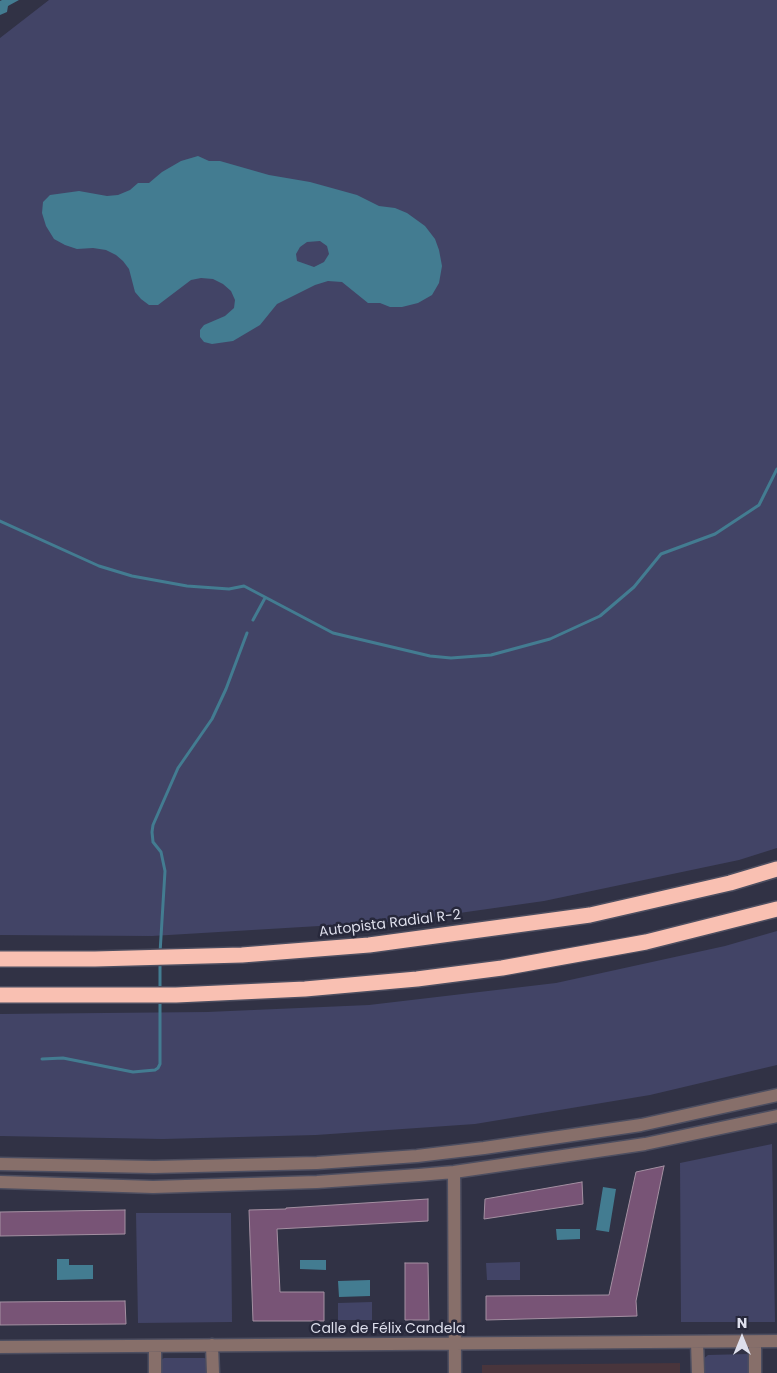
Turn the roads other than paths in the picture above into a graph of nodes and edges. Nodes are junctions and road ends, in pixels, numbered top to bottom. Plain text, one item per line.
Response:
1 (777, 869) edge
2 (777, 909) edge
3 (0, 959) edge
4 (0, 995) edge
5 (777, 1095) edge
6 (777, 1116) edge
7 (0, 1164) edge
8 (454, 1172) junction
9 (0, 1182) edge
10 (697, 1342) junction
11 (755, 1342) junction
12 (777, 1342) edge
13 (455, 1344) junction
14 (212, 1345) junction
15 (155, 1346) junction
16 (0, 1347) edge
17 (155, 1373) edge
18 (212, 1373) edge
19 (455, 1373) edge
20 (698, 1373) edge
21 (755, 1373) edge

1 - 3 highway, Autopista Radial R-2
2 - 4 highway
5 - 7 street
6 - 8 street
8 - 9 street
8 - 13 street
10 - 11 street, Calle de Félix Candela
10 - 13 street, Calle de Félix Candela
10 - 20 street
11 - 12 street, Calle de Félix Candela
11 - 21 street
13 - 14 street, Calle de Félix Candela
13 - 19 street
14 - 15 street, Calle de Félix Candela
14 - 18 street
15 - 16 street, Calle de Félix Candela
15 - 17 street

